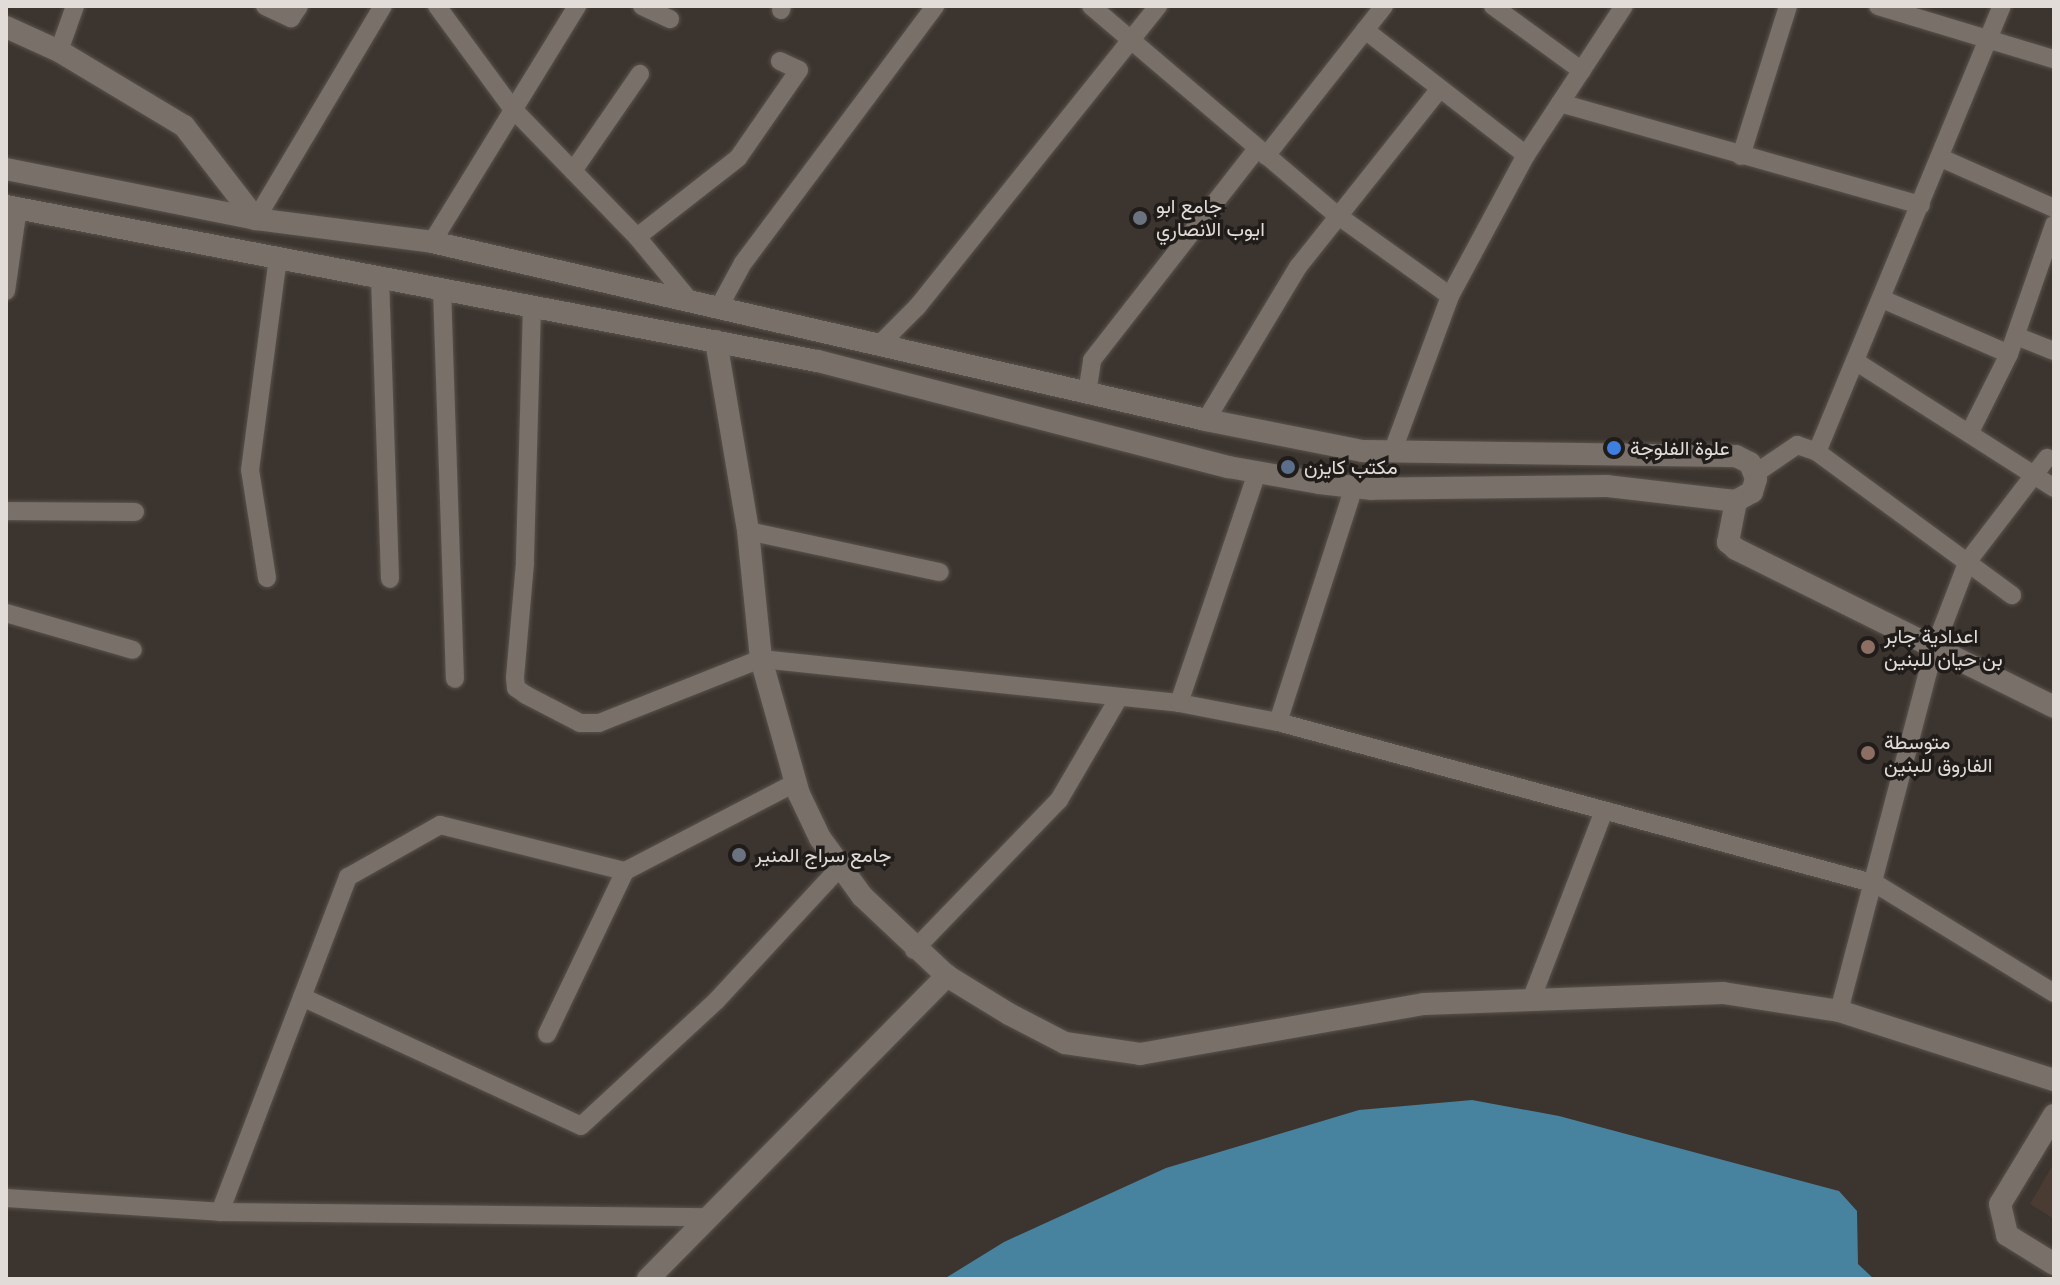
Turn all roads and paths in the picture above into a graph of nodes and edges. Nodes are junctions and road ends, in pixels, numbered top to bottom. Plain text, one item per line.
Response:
1 (75, 6) edge
2 (265, 6) edge
3 (299, 6) edge
4 (383, 6) edge
5 (437, 6) edge
6 (577, 6) edge
7 (642, 6) edge
8 (935, 6) edge
9 (1091, 6) edge
10 (1158, 6) edge
11 (1384, 6) edge
12 (1493, 6) edge
13 (1624, 6) edge
14 (1788, 6) edge
15 (1878, 6) edge
16 (2002, 6) edge
17 (670, 19) dead end
18 (6, 27) edge
19 (1365, 30) junction
20 (1988, 39) junction
21 (1128, 40) junction
22 (59, 51) junction
23 (2054, 59) edge
24 (780, 61) dead end
25 (1582, 71) junction
26 (640, 74) dead end
27 (1438, 91) junction
28 (1560, 103) junction
29 (512, 108) junction
30 (1261, 152) junction
31 (1526, 155) junction
32 (1741, 156) junction
33 (1941, 158) junction
34 (6, 169) edge
35 (573, 171) junction
36 (2052, 201) edge
37 (1921, 205) junction
38 (12, 207) edge
39 (1337, 215) junction
40 (256, 219) junction
41 (2054, 225) edge
42 (637, 237) junction
43 (432, 242) junction
44 (278, 258) junction
45 (380, 277) junction
46 (442, 289) junction
47 (6, 291) edge
48 (1450, 296) junction
49 (1882, 299) junction
50 (691, 302) junction
51 (532, 306) junction
52 (718, 309) junction
53 (825, 332) junction
54 (716, 341) junction
55 (879, 345) junction
56 (2012, 345) junction
57 (2054, 351) edge
58 (817, 361) junction
59 (1855, 361) junction
60 (1087, 393) junction
61 (1206, 420) junction
62 (1970, 432) junction
63 (1817, 452) junction
64 (1392, 453) junction
65 (2047, 458) dead end
66 (1257, 473) junction
67 (1756, 473) junction
68 (2034, 479) junction
69 (1354, 487) junction
70 (2054, 488) edge
71 (1736, 501) junction
72 (6, 511) edge
73 (135, 512) dead end
74 (748, 531) junction
75 (1968, 561) junction
76 (940, 572) dead end
77 (267, 578) dead end
78 (390, 579) dead end
79 (2012, 595) dead end
80 (6, 613) edge
81 (1934, 649) junction
82 (133, 650) dead end
83 (761, 659) junction
84 (455, 679) dead end
85 (1118, 699) junction
86 (1179, 703) junction
87 (2054, 707) edge
88 (1278, 722) junction
89 (795, 783) junction
90 (1603, 813) junction
91 (841, 866) junction
92 (625, 871) junction
93 (1876, 884) junction
94 (914, 950) junction
95 (947, 976) junction
96 (2054, 993) edge
97 (302, 997) junction
98 (1531, 1000) junction
99 (1839, 1011) junction
100 (547, 1034) dead end
101 (2054, 1080) edge
102 (2054, 1115) edge
103 (6, 1198) edge
104 (220, 1212) junction
105 (710, 1217) junction
106 (2002, 1223) junction
107 (2054, 1248) edge
108 (2054, 1264) edge
109 (648, 1279) edge

1 - 22 street
2 - 3 street
4 - 40 street
5 - 29 street
6 - 29 street
7 - 17 street
8 - 52 street
9 - 21 street
10 - 21 street
11 - 19 street
12 - 25 street
13 - 25 street
14 - 32 street
15 - 20 street
16 - 20 street
18 - 22 street
19 - 27 street
19 - 30 street
20 - 23 street
20 - 33 street
21 - 30 street
21 - 55 street
22 - 40 street
24 - 42 street
25 - 28 street
26 - 35 street
27 - 31 street
27 - 39 street
28 - 31 street
28 - 32 street
29 - 35 street
29 - 43 street
30 - 39 street
30 - 60 street
31 - 48 street
32 - 37 street
33 - 36 street
33 - 37 street
34 - 40 street
35 - 42 street
37 - 49 street
38 - 44 street
38 - 47 street
39 - 48 street
39 - 61 street
40 - 43 street
41 - 56 street
42 - 50 street
43 - 50 street
44 - 45 street
44 - 77 street
45 - 46 street
45 - 78 street
46 - 51 street
46 - 84 street
48 - 64 street
49 - 56 street
49 - 59 street
50 - 52 street
51 - 54 street
51 - 83 street
52 - 53 street
53 - 55 street
53 - 58 street
54 - 58 street
54 - 74 street
55 - 60 street
56 - 57 street
56 - 62 street
58 - 66 street
59 - 62 street
59 - 63 street
60 - 61 street
61 - 64 street
62 - 68 street
63 - 67 street
63 - 75 street
64 - 67 street
65 - 68 street
66 - 69 street
66 - 86 street
67 - 71 street
68 - 70 street
68 - 75 street
69 - 71 street
69 - 88 street
71 - 81 street
72 - 73 street
74 - 76 street
74 - 83 street
75 - 79 street
75 - 81 street
80 - 82 street
81 - 87 street
81 - 93 street
83 - 85 street
83 - 89 street
85 - 86 street
85 - 94 street
86 - 88 street
88 - 90 street
89 - 91 street
89 - 92 street
90 - 93 street
90 - 98 street
91 - 94 street
91 - 97 street
92 - 97 street
92 - 100 street
93 - 96 street
93 - 99 street
94 - 95 street
95 - 98 street
95 - 105 street
97 - 104 street
98 - 99 street
99 - 101 street
102 - 106 street
103 - 104 street
104 - 105 street
105 - 109 street
106 - 107 street
106 - 108 street

